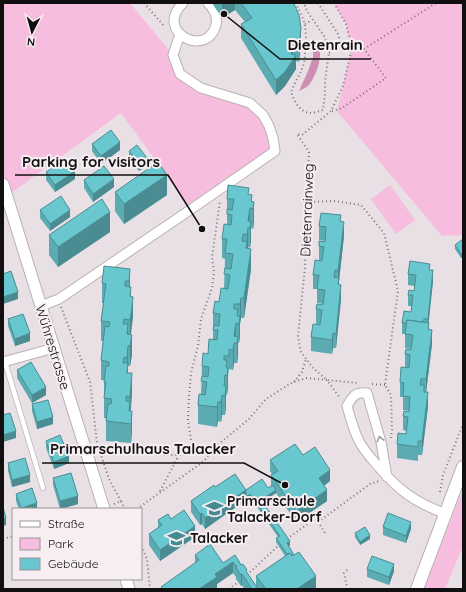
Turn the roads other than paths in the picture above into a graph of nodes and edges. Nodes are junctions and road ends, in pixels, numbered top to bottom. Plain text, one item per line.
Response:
1 (183, 3) edge
2 (208, 3) edge
3 (179, 38) junction
4 (3, 184) edge
5 (41, 306) junction
6 (54, 348) junction
7 (4, 362) edge
8 (463, 467) edge
9 (387, 477) junction
10 (43, 488) dead end
11 (104, 508) edge
12 (446, 514) junction
13 (417, 589) edge

1 - 3 street
2 - 3 street
3 - 5 street
4 - 5 street, Wührestrasse
5 - 6 street, Wührestrasse
6 - 7 street
6 - 11 street, Wührestrasse
7 - 10 lane
8 - 12 main road
9 -> 9 street
9 - 12 street
12 - 13 main road

